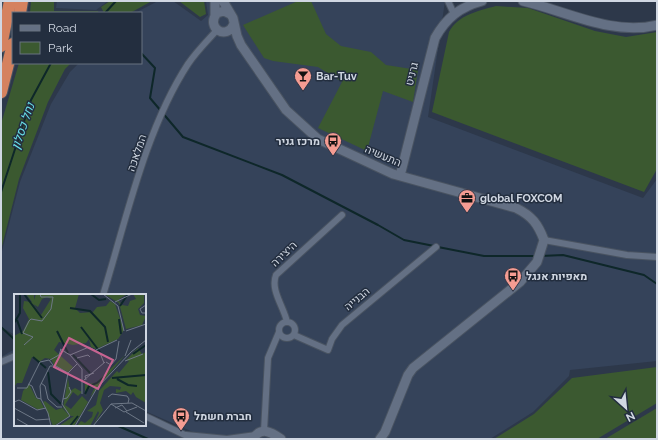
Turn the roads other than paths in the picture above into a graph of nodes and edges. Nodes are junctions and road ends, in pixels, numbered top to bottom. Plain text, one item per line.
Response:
1 (10, 1) edge
2 (22, 1) edge
3 (215, 1) edge
4 (223, 1) edge
5 (448, 1) edge
6 (482, 1) edge
7 (523, 1) edge
8 (20, 12) edge
9 (230, 14) junction
10 (454, 14) junction
11 (215, 16) junction
12 (234, 24) junction
13 (657, 25) edge
14 (220, 31) junction
15 (241, 45) junction
16 (1, 46) edge
17 (12, 48) edge
18 (1, 92) edge
19 (400, 176) junction
20 (342, 215) dead end
21 (544, 240) junction
22 (436, 247) dead end
23 (657, 257) edge
24 (103, 294) edge
25 (287, 322) junction
26 (279, 332) junction
27 (294, 335) junction
28 (14, 356) edge
29 (1, 362) edge
30 (146, 416) edge
31 (186, 435) junction
32 (258, 435) edge
33 (279, 438) edge
34 (194, 439) edge
35 (380, 439) edge

1 - 16 highway
2 - 8 highway
3 - 11 street
4 - 9 street
5 - 10 street
6 - 10 street, גרניט
7 - 13 street
9 - 11 street
9 - 12 street
10 - 19 street, גרניט
11 - 14 street
12 - 14 street
12 - 15 street, התעשיה
14 - 15 street, התעשיה
14 - 24 street, המלאכה
15 - 19 street, התעשיה
17 - 18 highway
19 - 21 street, התעשיה
20 - 25 street, היצירה
21 - 23 street
21 - 35 street
22 - 27 street, הבנייה
25 - 26 street
25 - 27 street
26 - 27 street
26 - 32 street
28 - 29 street
30 - 31 street
31 - 32 street
31 - 34 street
32 - 33 street

